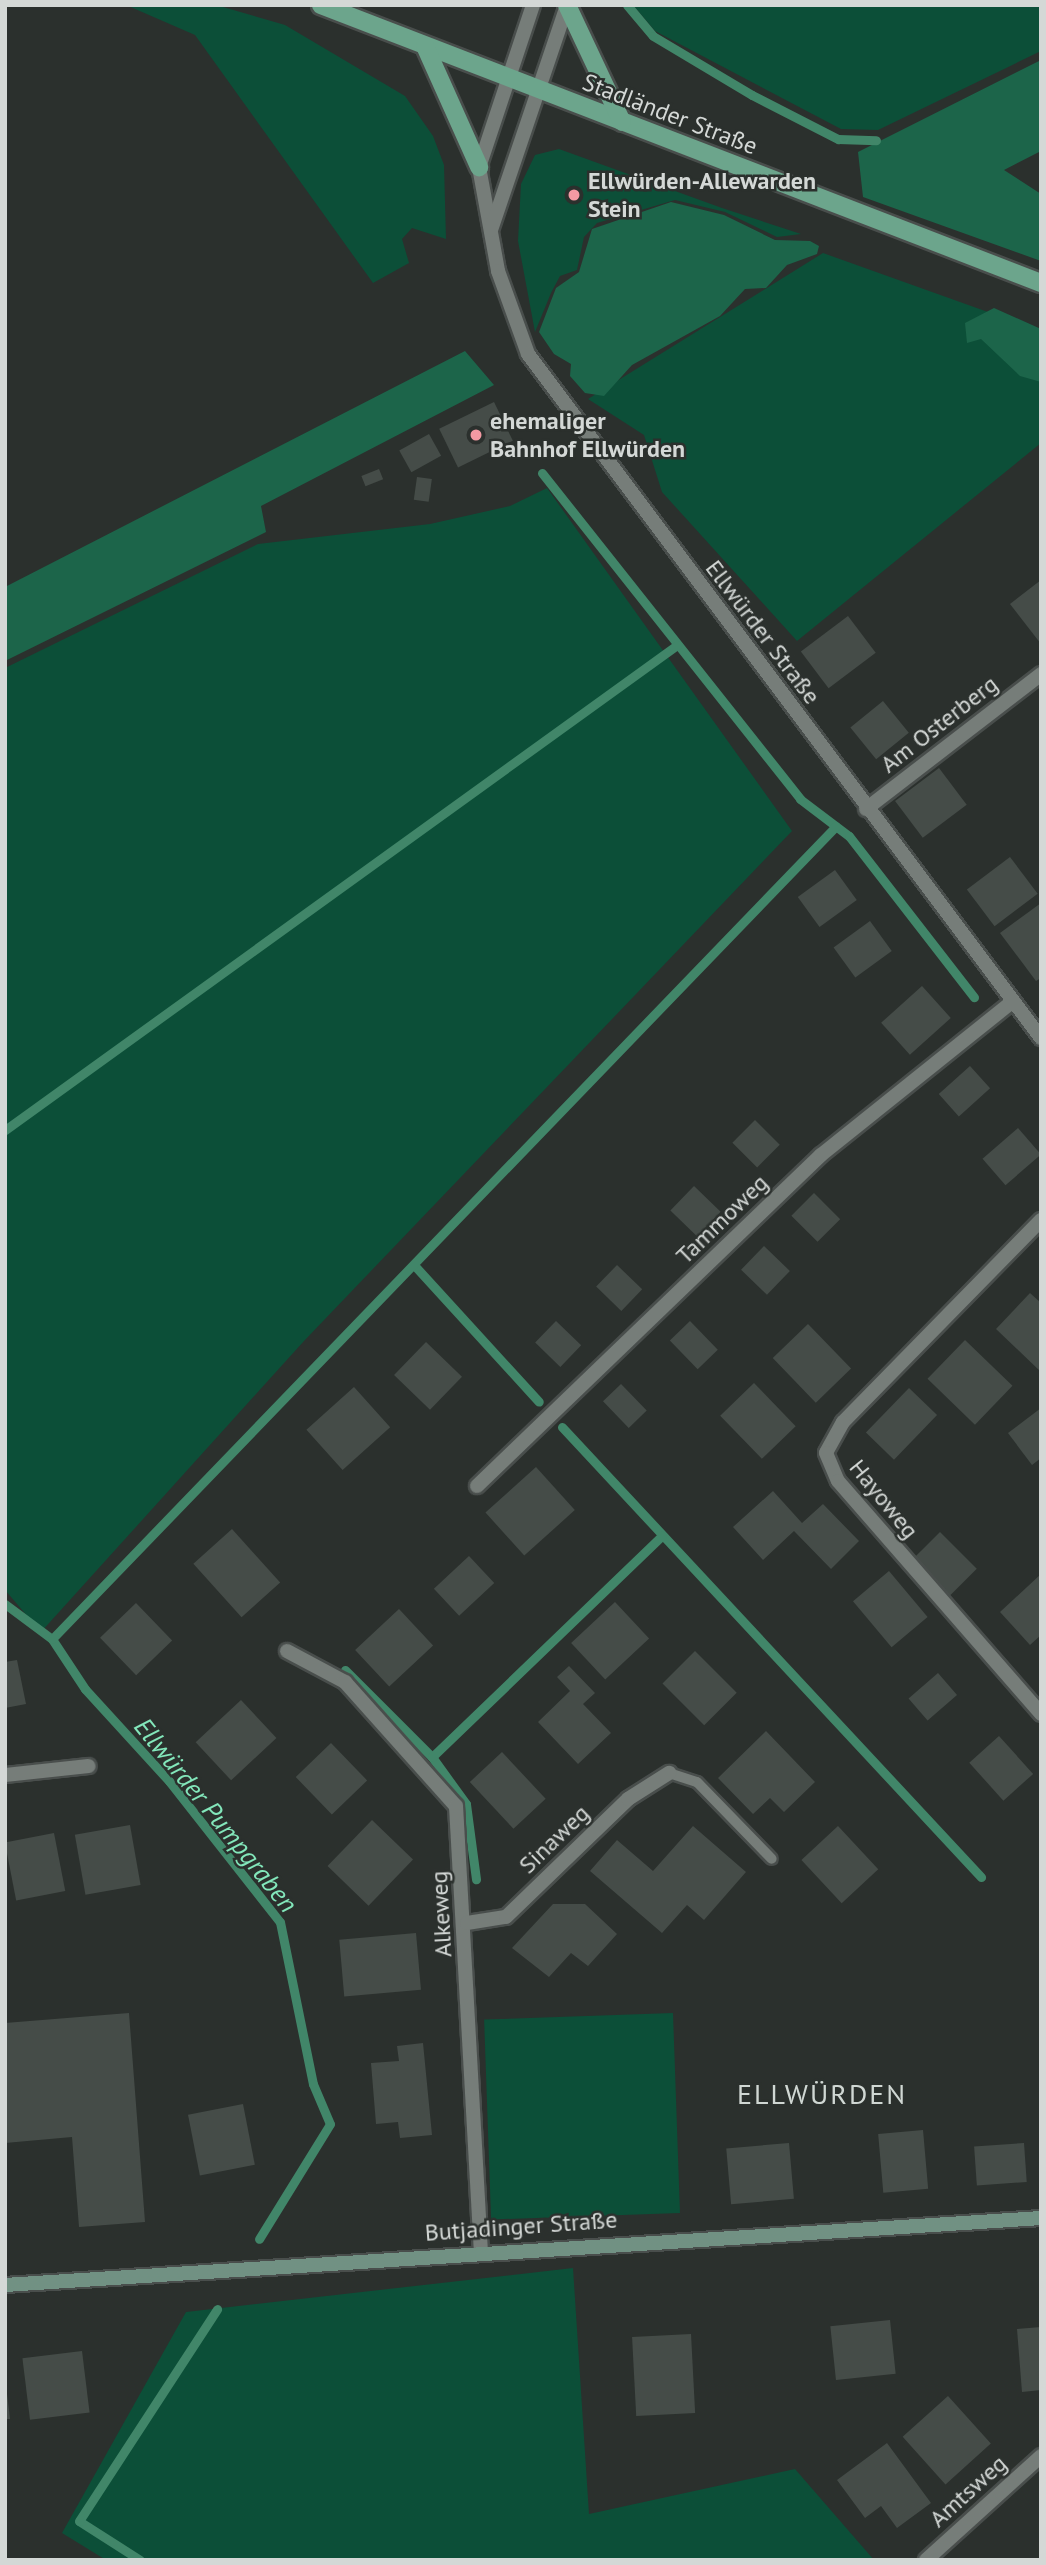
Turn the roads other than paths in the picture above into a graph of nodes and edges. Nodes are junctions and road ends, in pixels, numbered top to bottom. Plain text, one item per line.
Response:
1 (321, 5) edge
2 (533, 5) edge
3 (567, 5) edge
4 (425, 46) junction
5 (508, 78) junction
6 (540, 90) junction
7 (622, 122) junction
8 (479, 167) junction
9 (491, 232) junction
10 (1041, 284) edge
11 (1041, 674) edge
12 (866, 809) junction
13 (1013, 1001) junction
14 (1041, 1038) edge
15 (1041, 1220) edge
16 (477, 1486) dead end
17 (287, 1651) dead end
18 (1041, 1714) edge
19 (89, 1766) dead end
20 (669, 1773) joint
21 (5, 1775) edge
22 (772, 1859) dead end
23 (467, 1923) junction
24 (1041, 2217) edge
25 (481, 2251) junction
26 (5, 2285) edge
27 (1041, 2456) edge
28 (926, 2560) edge

1 - 4 main road, Stadländer Straße
2 - 5 street, Ellwürder Straße
3 - 6 street
3 - 7 main road
4 - 5 main road, Stadländer Straße
4 - 8 main road
5 - 6 main road, Stadländer Straße
5 - 8 street, Ellwürder Straße
6 - 7 main road, Stadländer Straße
6 - 9 street
7 - 10 main road, Stadländer Straße
8 - 9 street, Ellwürder Straße
9 - 12 street, Ellwürder Straße
11 - 12 street, Am Osterberg
12 - 13 street, Ellwürder Straße
13 - 14 street, Ellwürder Straße
13 - 16 street, Tammoweg
15 - 18 street, Hayoweg
17 - 23 street, Alkeweg
19 - 21 street
20 - 22 lane
20 - 23 street, Sinaweg
23 - 25 street, Alkeweg
24 - 25 main road, Butjadinger Straße
25 - 26 main road, Butjadinger Straße
27 - 28 street, Amtsweg

